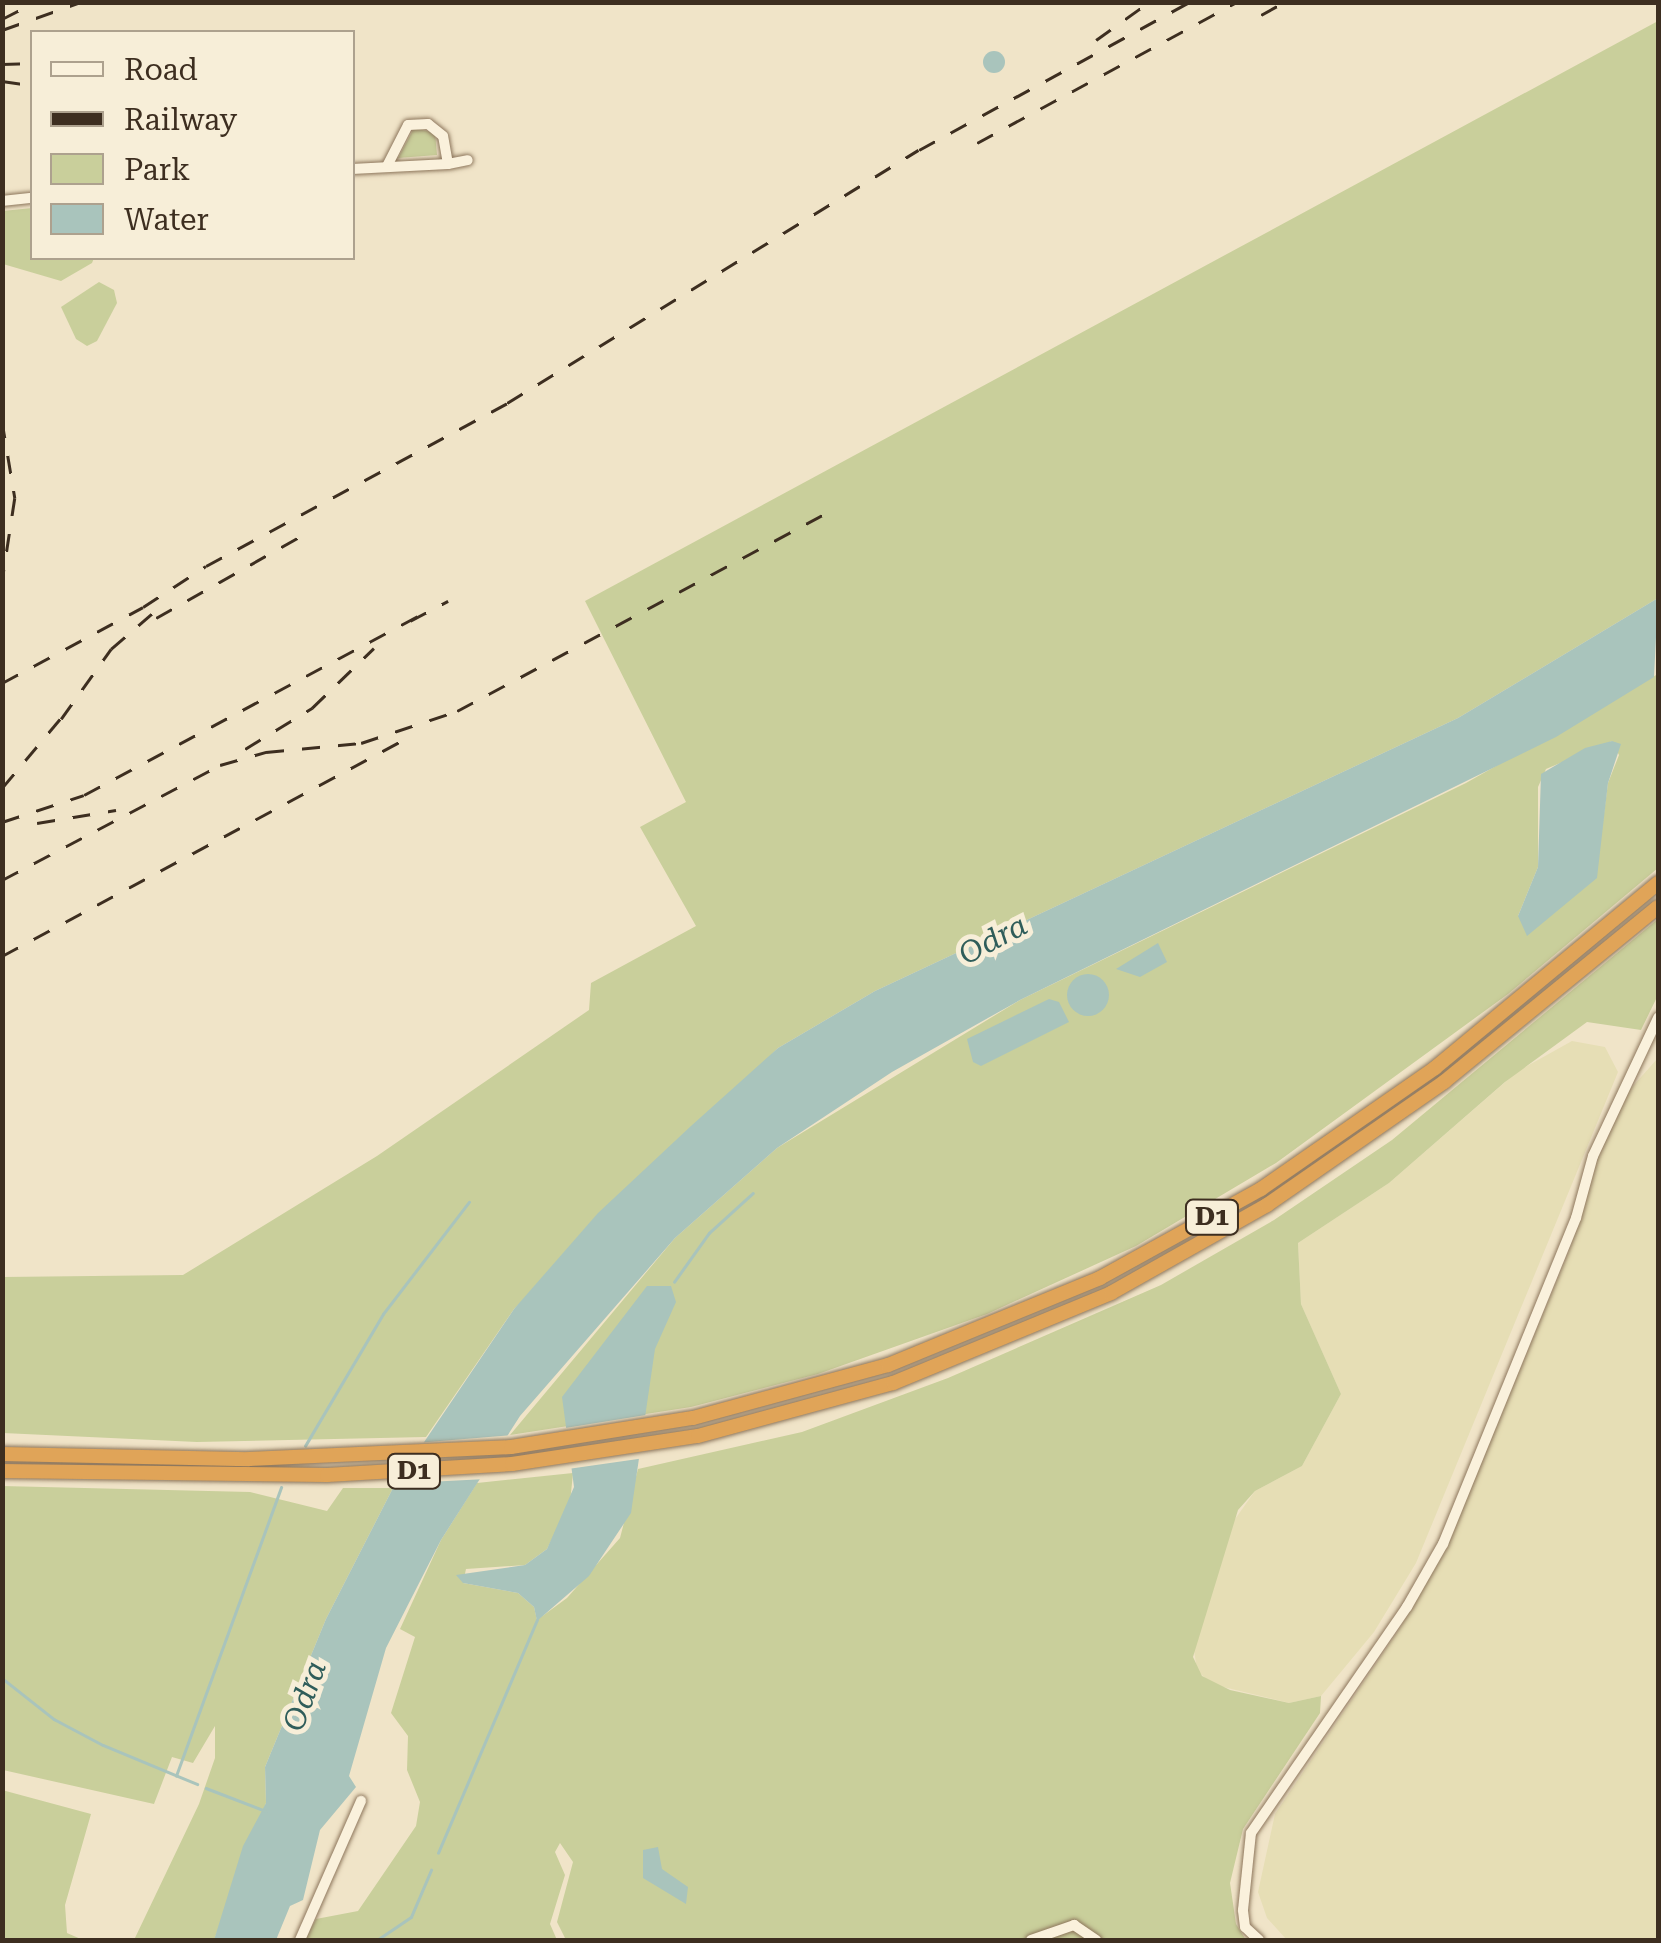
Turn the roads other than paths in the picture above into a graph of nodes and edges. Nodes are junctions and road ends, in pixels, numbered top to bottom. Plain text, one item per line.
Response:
1 (468, 160) dead end
2 (448, 164) junction
3 (387, 166) junction
4 (355, 169) edge
5 (30, 198) edge
6 (2, 200) edge
7 (1658, 883) edge
8 (1658, 907) edge
9 (1658, 1018) edge
10 (2, 1454) edge
11 (2, 1472) edge
12 (361, 1800) dead end
13 (300, 1940) edge
14 (1030, 1940) edge
15 (1096, 1940) edge
16 (1259, 1940) edge

1 - 2 street
2 - 3 street
2 - 3 street
3 - 4 street
5 - 6 street
7 - 10 highway, D1
8 - 11 highway, D1
9 - 16 street
12 - 13 street
14 - 15 street

